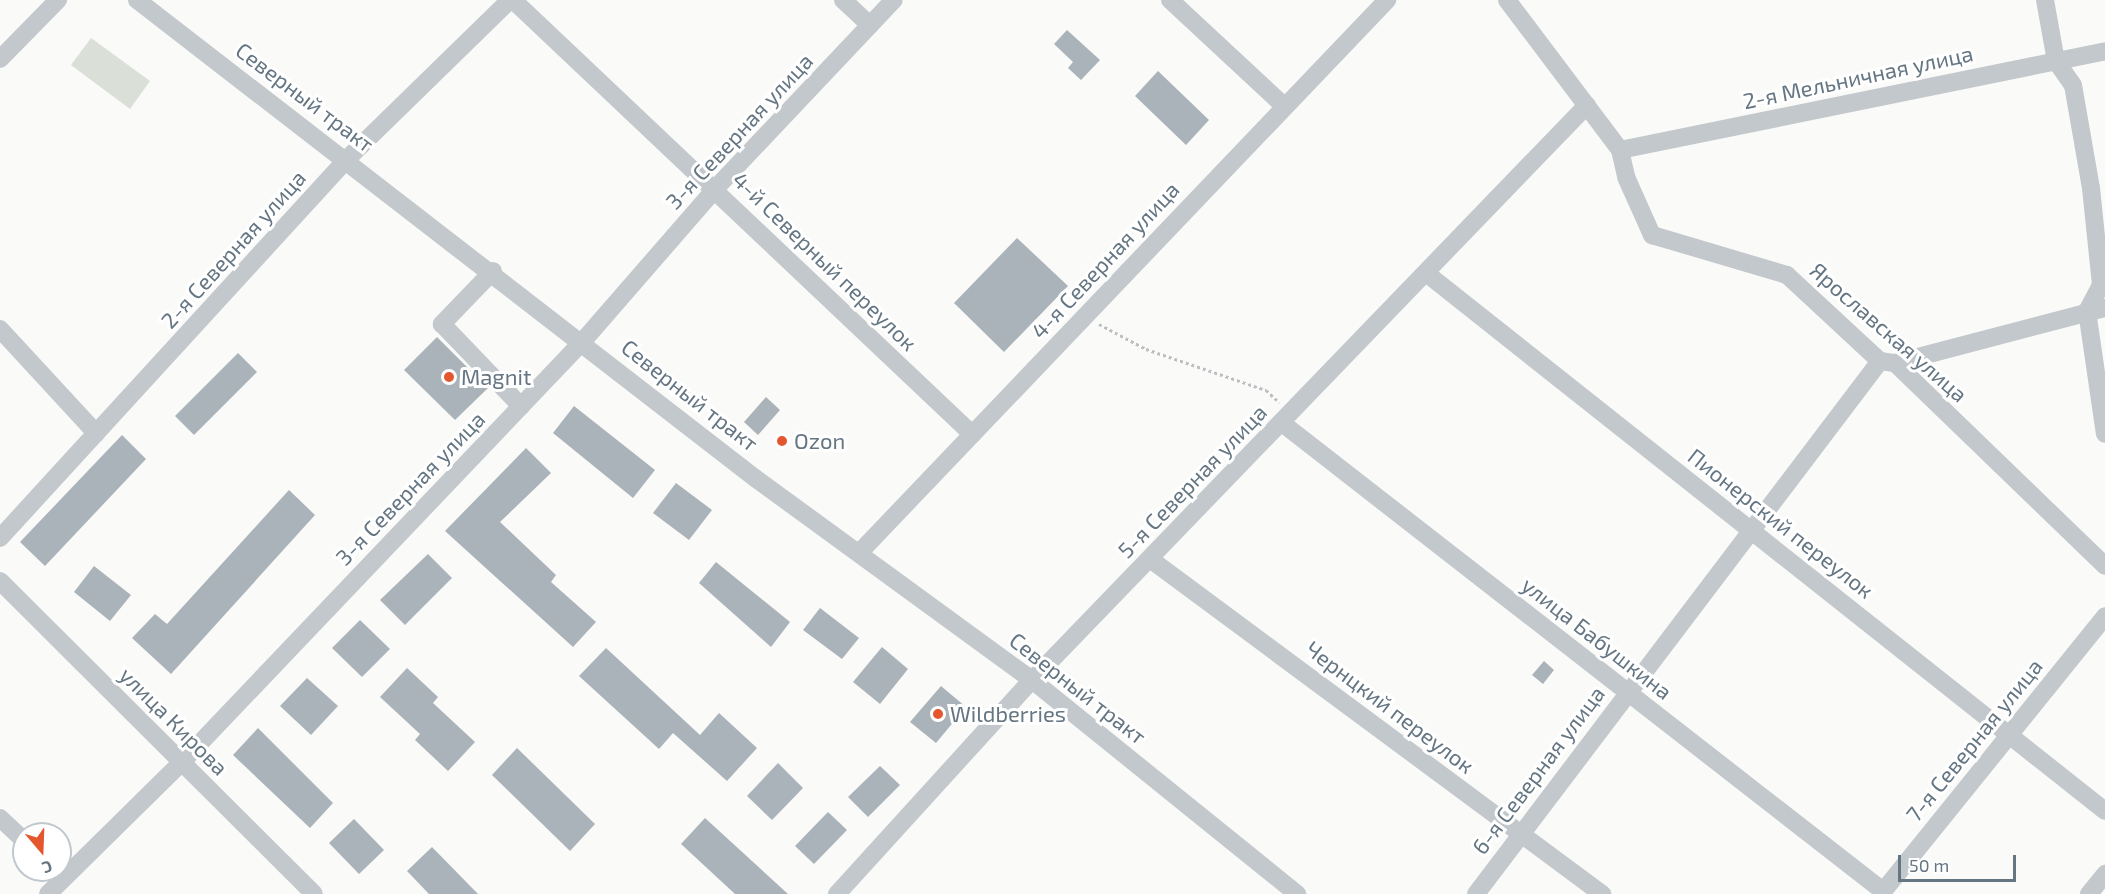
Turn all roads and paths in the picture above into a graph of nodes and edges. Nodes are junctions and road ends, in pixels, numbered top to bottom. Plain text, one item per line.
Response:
1 (58, 0) edge
2 (137, 0) edge
3 (511, 0) edge
4 (843, 0) edge
5 (894, 0) edge
6 (1170, 0) edge
7 (1387, 0) edge
8 (1507, 0) edge
9 (2045, 0) edge
10 (870, 25) junction
11 (2105, 51) edge
12 (0, 59) edge
13 (2056, 61) junction
14 (1283, 105) junction
15 (1587, 105) junction
16 (1620, 150) junction
17 (347, 159) junction
18 (715, 189) junction
19 (493, 271) junction
20 (1426, 273) junction
21 (2096, 310) edge
22 (1085, 317) junction
23 (0, 329) edge
24 (583, 341) junction
25 (1887, 362) junction
26 (521, 406) junction
27 (1286, 418) junction
28 (96, 434) junction
29 (972, 434) junction
30 (2105, 434) edge
31 (1752, 530) junction
32 (0, 538) edge
33 (859, 553) junction
34 (1150, 559) junction
35 (2105, 566) edge
36 (0, 581) edge
37 (2105, 616) edge
38 (1032, 680) junction
39 (1626, 691) junction
40 (2008, 734) junction
41 (182, 762) junction
42 (2105, 811) edge
43 (0, 818) edge
44 (12, 829) edge
45 (1520, 833) junction
46 (72, 863) edge
47 (2105, 874) edge
48 (302, 890) edge
49 (1882, 892) edge
50 (837, 894) edge
51 (1297, 894) edge
52 (1476, 894) edge
53 (1602, 894) edge
54 (2089, 894) edge

1 - 12 street
2 - 17 street, Северный тракт
3 - 17 street, 2-я Северная улица
3 - 18 street, 4-й Северный переулок
4 - 10 street
5 - 10 street, 3-я Северная улица
6 - 14 street
7 - 14 street, 4-я Северная улица
8 - 15 street, Ярославская улица
9 - 13 street
10 - 18 street, 3-я Северная улица
11 - 13 street, 2-я Мельничная улица
13 - 16 street, 2-я Мельничная улица
13 - 21 street
14 - 22 street, 4-я Северная улица
15 - 16 street, Ярославская улица
15 - 20 street, 5-я Северная улица
16 - 25 street, Ярославская улица
17 - 19 street, Северный тракт
17 - 28 street, 2-я Северная улица
18 - 24 street, 3-я Северная улица
18 - 29 street, 4-й Северный переулок
19 - 24 street, Северный тракт
19 - 26 street
20 - 27 street, 5-я Северная улица
20 - 31 street, Пионерский переулок
21 - 25 street
21 - 30 street
22 - 27 path
22 - 29 street, 4-я Северная улица
23 - 28 street
24 - 26 street, 3-я Северная улица
24 - 33 street, Северный тракт
25 - 31 street, 6-я Северная улица
25 - 35 street, Ярославская улица
26 - 41 street, 3-я Северная улица
27 - 34 street, 5-я Северная улица
27 - 39 street, улица Бабушкина
28 - 32 street, 2-я Северная улица
29 - 33 street, 4-я Северная улица
31 - 39 street, 6-я Северная улица
31 - 40 street, Пионерский переулок
33 - 38 street, Северный тракт
34 - 38 street, 5-я Северная улица
34 - 45 street, Чернцкий переулок
36 - 41 street, улица Кирова
37 - 40 street, 7-я Северная улица
38 - 50 street, 5-я Северная улица
38 - 51 street, Северный тракт
39 - 45 street, 6-я Северная улица
39 - 49 street, улица Бабушкина
40 - 42 street, Пионерский переулок
40 - 49 street, 7-я Северная улица
41 - 46 street, 3-я Северная улица
41 - 48 street, улица Кирова
43 - 44 street
45 - 52 street, 6-я Северная улица
45 - 53 street, Чернцкий переулок
47 - 54 street

